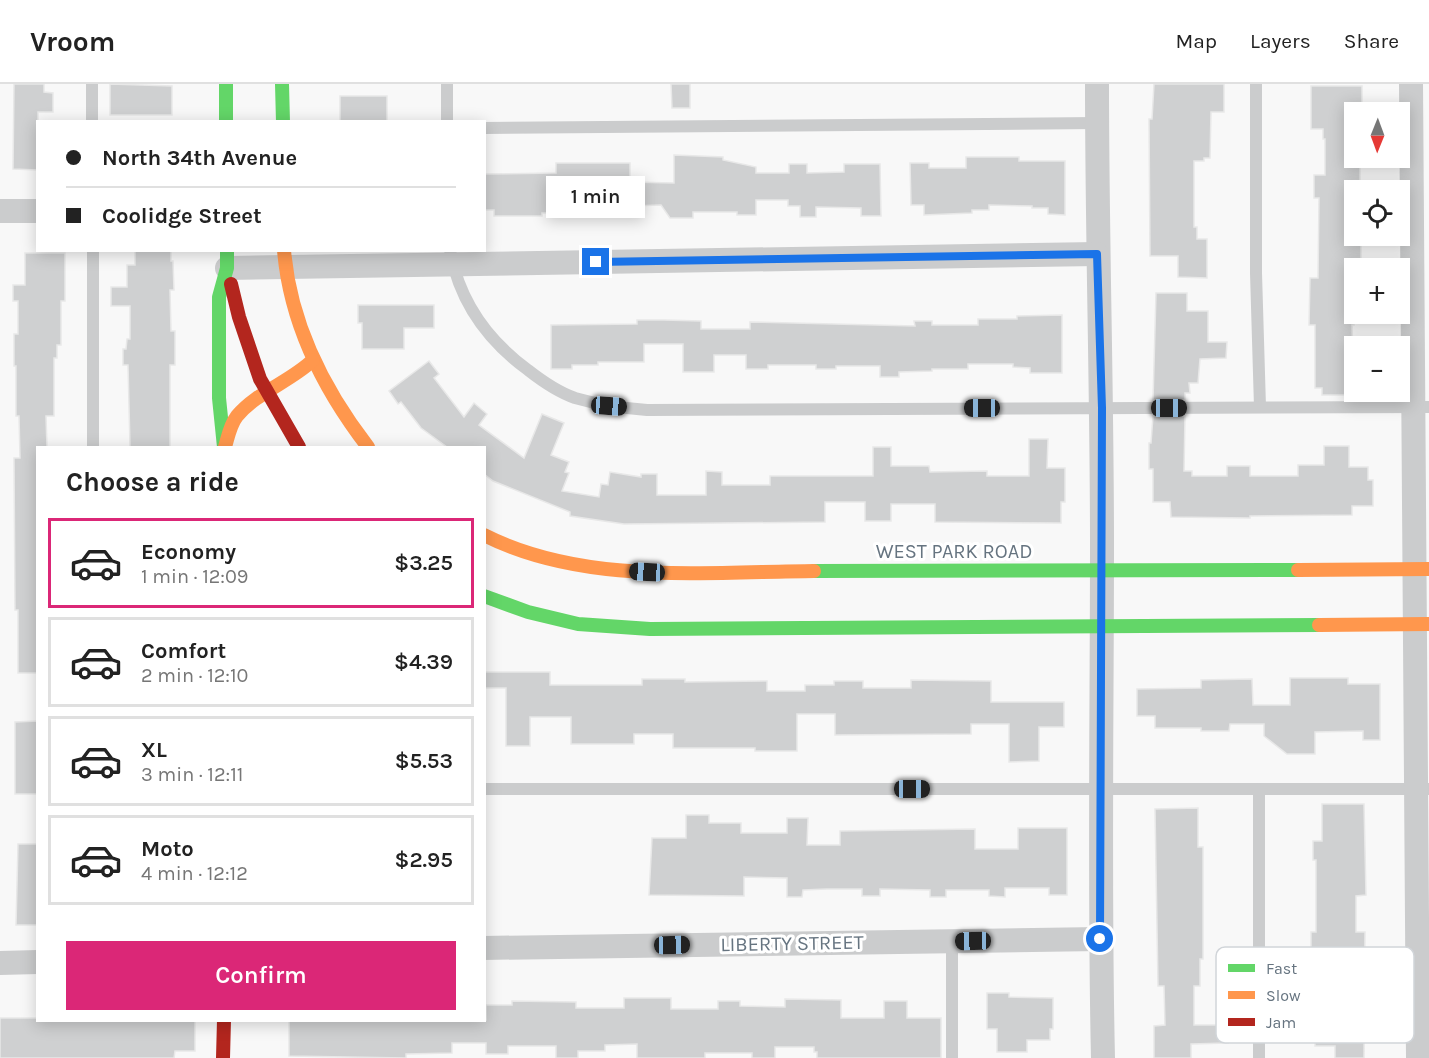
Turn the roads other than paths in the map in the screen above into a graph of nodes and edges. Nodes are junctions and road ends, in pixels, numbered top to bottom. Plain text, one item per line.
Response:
1 (92, 84) edge
2 (226, 84) edge
3 (282, 84) edge
4 (447, 84) edge
5 (1097, 84) edge
6 (1256, 84) edge
7 (1411, 84) edge
8 (92, 120) edge
9 (226, 120) edge
10 (283, 120) edge
11 (447, 120) edge
12 (1097, 123) junction
13 (486, 128) edge
14 (0, 211) edge
15 (36, 211) edge
16 (93, 252) edge
17 (1097, 254) junction
18 (451, 257) edge
19 (227, 259) edge
20 (284, 259) edge
21 (313, 360) junction
22 (268, 394) junction
23 (1260, 407) junction
24 (1422, 407) edge
25 (1102, 408) junction
26 (93, 446) edge
27 (224, 446) edge
28 (224, 446) edge
29 (298, 446) edge
30 (367, 446) edge
31 (486, 536) edge
32 (1102, 569) junction
33 (1422, 569) edge
34 (486, 597) edge
35 (1422, 624) edge
36 (1102, 626) junction
37 (486, 789) edge
38 (1101, 789) junction
39 (1259, 789) junction
40 (1423, 789) edge
41 (1100, 939) junction
42 (952, 941) junction
43 (1259, 947) edge
44 (486, 948) edge
45 (36, 962) edge
46 (0, 963) edge
47 (224, 1022) edge
48 (223, 1058) edge
49 (952, 1058) edge
50 (1103, 1058) edge
51 (1418, 1058) edge

1 - 8 lane
2 - 9 street
3 - 10 street
4 - 11 lane
5 - 12 street
6 - 23 lane
7 - 24 street
12 - 13 lane
12 - 17 street
14 - 15 street
16 - 26 lane
17 - 18 street
17 - 25 street
18 - 20 street
18 - 25 lane
19 - 20 street
19 - 22 street
19 - 27 street
20 - 21 street
21 - 22 street
21 - 30 street
22 - 28 street
22 - 29 street
23 - 24 lane
23 - 25 lane
24 - 33 street
25 - 32 street
31 - 32 street, WEST PARK ROAD
32 - 33 street, WEST PARK ROAD
32 - 36 street
33 - 35 street
34 - 36 street
35 - 36 street
35 - 40 street
36 - 38 street
37 - 38 lane
38 - 39 lane
38 - 41 street
39 - 40 lane
39 - 43 lane
40 - 51 street
41 - 42 street, LIBERTY STREET
41 - 50 street
42 - 44 street, LIBERTY STREET
42 - 49 lane
45 - 46 street
47 - 48 street

